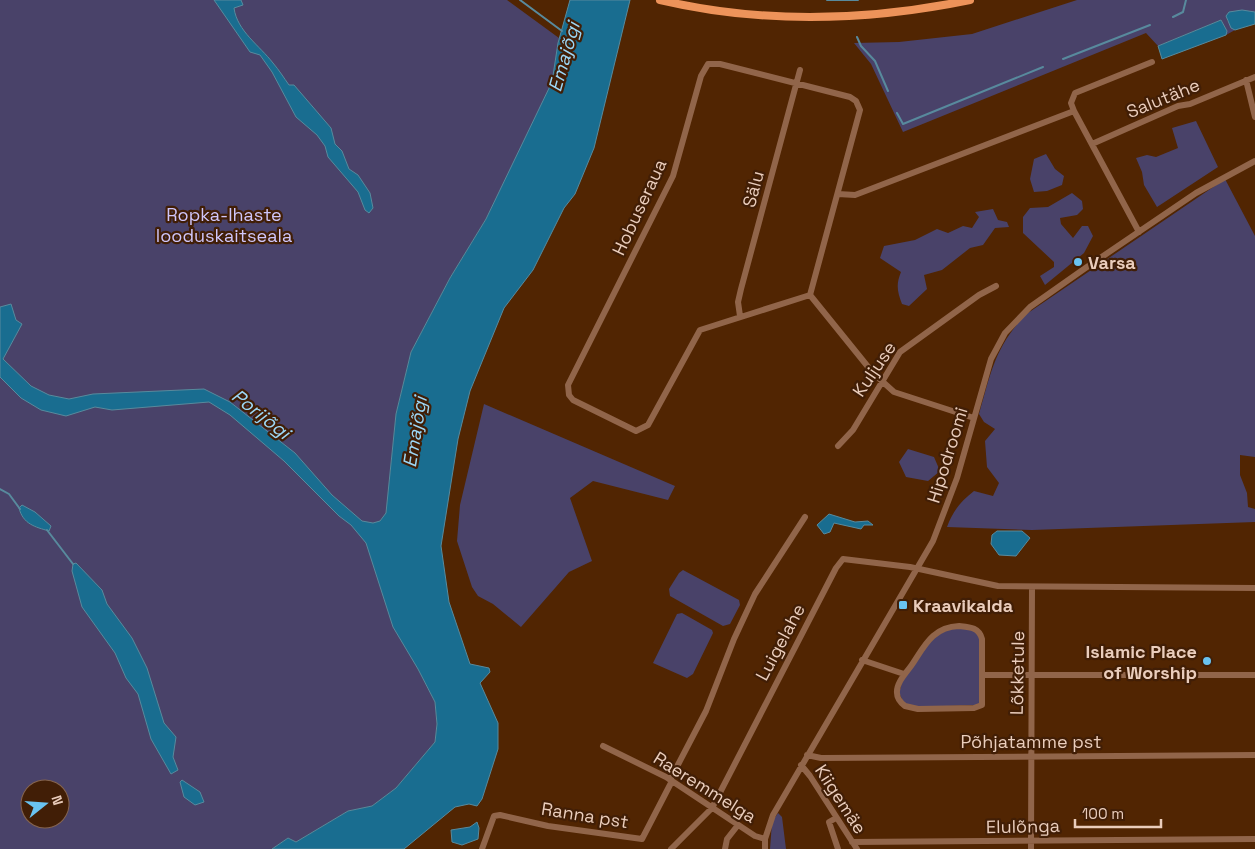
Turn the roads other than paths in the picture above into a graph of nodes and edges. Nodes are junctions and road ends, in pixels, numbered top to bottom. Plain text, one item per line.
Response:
1 (660, 0) edge
2 (970, 0) edge
3 (1152, 62) dead end
4 (800, 70) dead end
5 (1255, 77) edge
6 (1246, 80) junction
7 (796, 84) junction
8 (1074, 111) junction
9 (1255, 117) edge
10 (1092, 144) junction
11 (1255, 160) edge
12 (838, 194) junction
13 (1139, 232) junction
14 (996, 286) dead end
15 (810, 295) junction
16 (740, 316) junction
17 (882, 382) junction
18 (974, 418) junction
19 (838, 446) dead end
20 (805, 517) dead end
21 (918, 570) junction
22 (1032, 586) junction
23 (1255, 588) edge
24 (862, 660) junction
25 (904, 674) junction
26 (983, 675) junction
27 (1255, 675) edge
28 (1032, 676) junction
29 (603, 746) dead end
30 (807, 755) junction
31 (1255, 755) edge
32 (1031, 756) junction
33 (801, 765) junction
34 (671, 781) junction
35 (712, 808) junction
36 (836, 818) junction
37 (738, 825) junction
38 (765, 839) junction
39 (1255, 840) edge
40 (1031, 841) junction
41 (852, 842) junction
42 (482, 849) edge
43 (671, 849) edge
44 (725, 849) edge
45 (765, 849) edge
46 (838, 849) edge
47 (857, 849) edge
48 (1031, 849) edge

1 - 2 main road
3 - 8 street
4 - 7 street, Sälu
5 - 6 street, Salutähe
6 - 9 street
6 - 10 street, Salutähe
7 - 12 street, Hobuseraua
7 - 16 street, Sälu
7 - 16 street, Hobuseraua
8 - 10 street
8 - 12 street
10 - 13 street
11 - 13 street, Hipodroomi
12 - 15 street, Hobuseraua
13 - 18 street, Hipodroomi
14 - 17 street, Kuljuse
15 - 16 street, Hobuseraua
15 - 17 street
17 - 18 street
17 - 19 street, Kuljuse
18 - 21 street, Hipodroomi
20 - 34 street
21 - 22 street
21 - 24 street, Hipodroomi
21 - 35 street, Luigelahe
22 - 23 street
22 - 28 street, Lõkketule
24 - 25 street
24 - 30 street, Hipodroomi
25 - 26 street
25 - 26 street
26 - 28 street
27 - 28 street
28 - 32 street, Lõkketule
29 - 34 street, Raeremmelga
30 - 32 street, Põhjatamme pst
30 - 33 street, Hipodroomi
31 - 32 street, Põhjatamme pst
32 - 40 street, Lõkketule
33 - 36 street, Kiigemäe
33 - 38 street, Hipodroomi
34 - 35 street, Raeremmelga
34 - 42 street, Ranna pst
35 - 37 street, Raeremmelga
35 - 43 street, Luigelahe
36 - 41 street, Kiigemäe
36 - 46 street
37 - 38 street, Raeremmelga
37 - 44 street
38 - 45 street, Hipodroomi
39 - 40 street, Elulõnga
40 - 41 street, Elulõnga
40 - 48 street, Lõkketule
41 - 47 street, Kiigemäe

